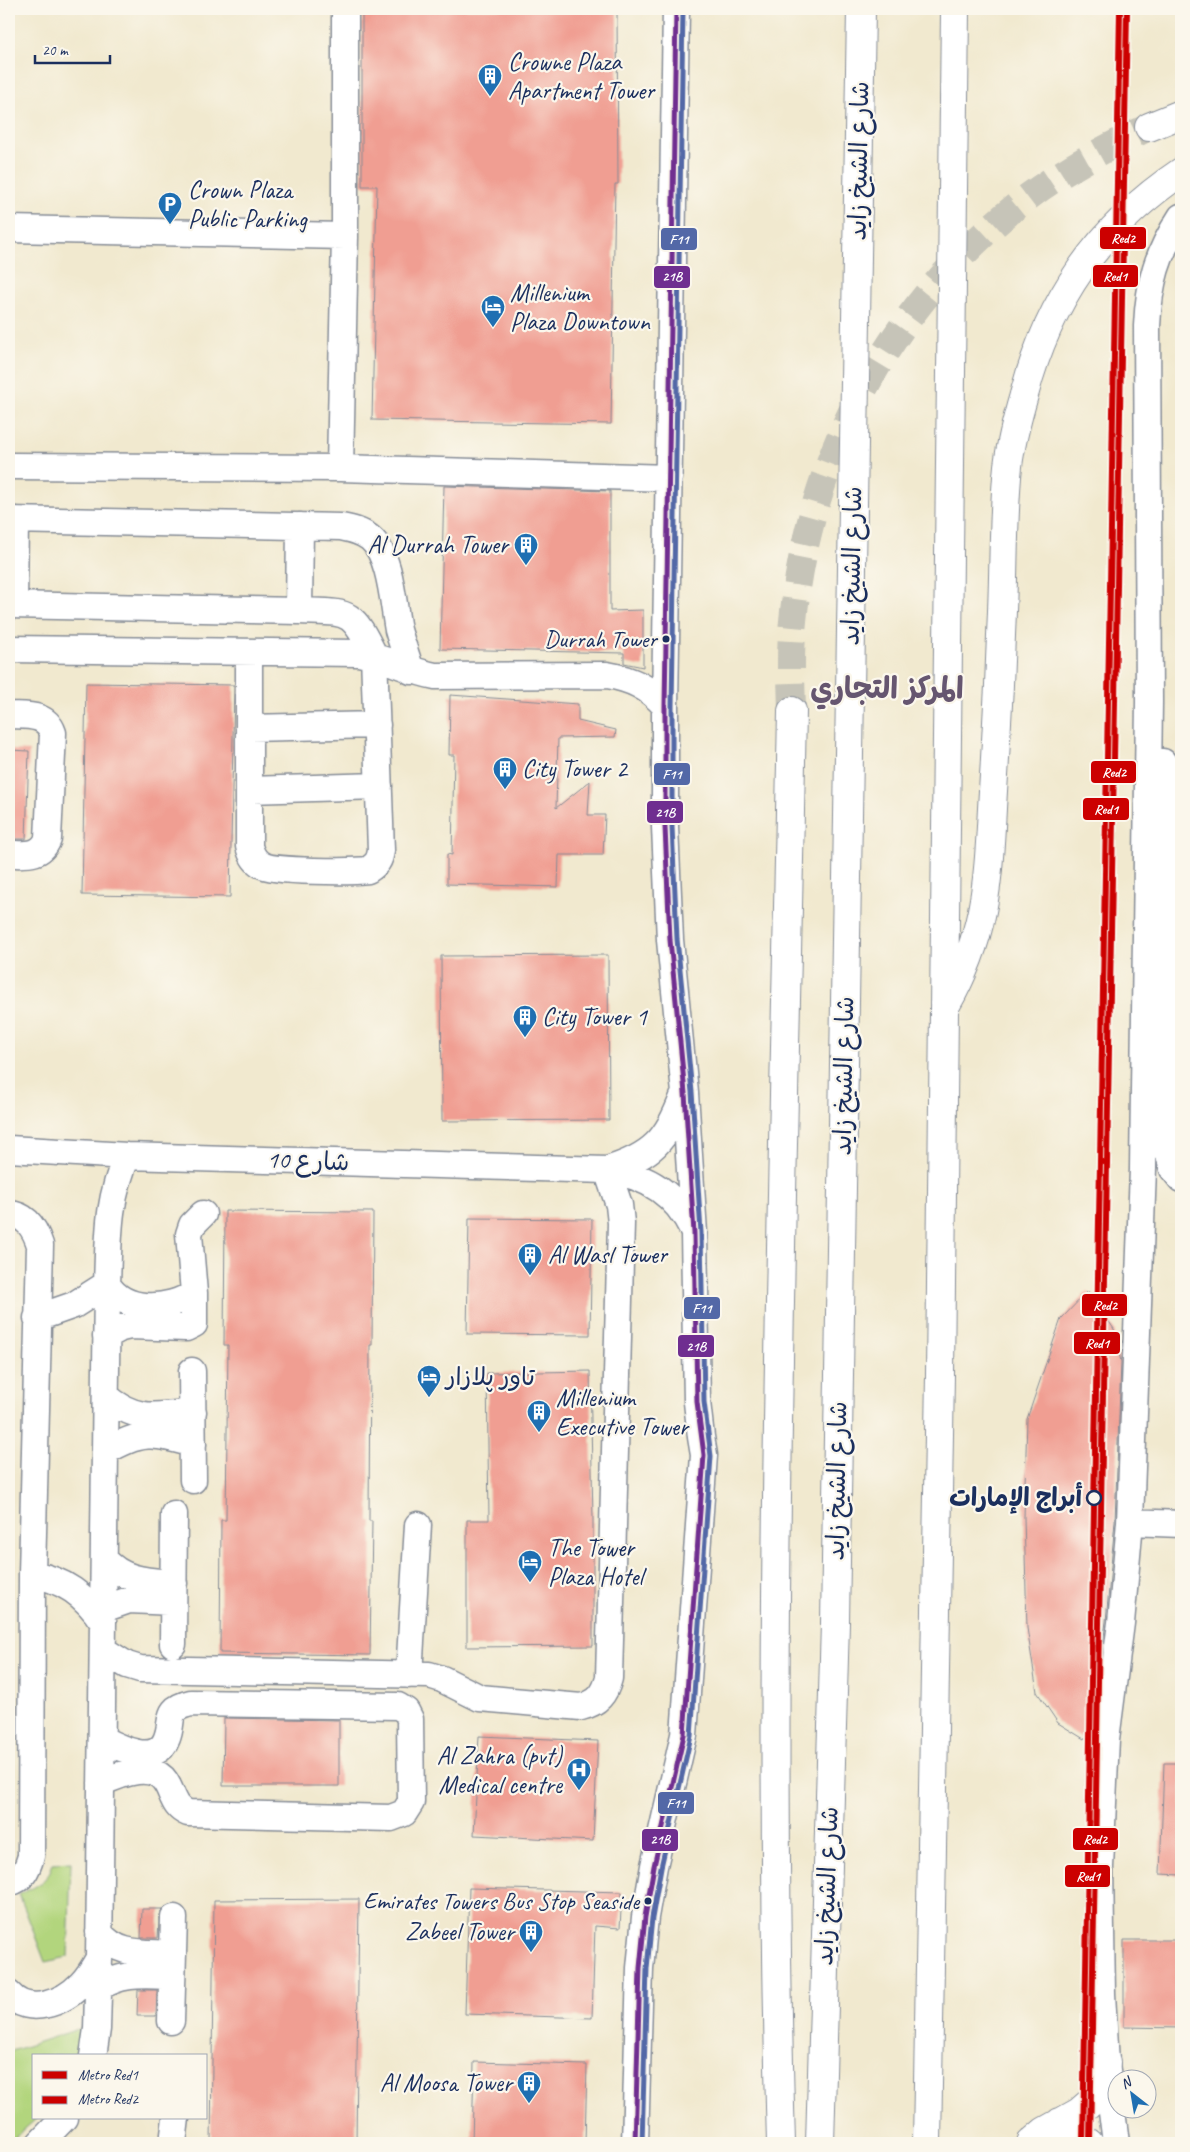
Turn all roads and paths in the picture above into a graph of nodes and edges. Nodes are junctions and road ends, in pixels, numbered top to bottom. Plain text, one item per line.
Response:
1 (345, 9) edge
2 (676, 9) edge
3 (861, 9) edge
4 (955, 9) edge
5 (1181, 114) edge
6 (1149, 127) tunnel mouth
7 (1181, 172) edge
8 (1181, 217) edge
9 (9, 229) edge
10 (345, 236) junction
11 (9, 466) edge
12 (340, 468) junction
13 (669, 478) junction
14 (12, 520) edge
15 (300, 526) junction
16 (11, 605) edge
17 (299, 611) junction
18 (9, 649) edge
19 (249, 652) junction
20 (374, 656) junction
21 (411, 671) junction
22 (1150, 702) junction
23 (665, 706) junction
24 (792, 711) tunnel mouth
25 (9, 715) edge
26 (377, 725) junction
27 (249, 728) junction
28 (378, 786) junction
29 (248, 790) junction
30 (9, 854) edge
31 (944, 1008) junction
32 (685, 1093) junction
33 (9, 1148) edge
34 (127, 1156) junction
35 (607, 1170) junction
36 (1181, 1179) edge
37 (9, 1214) edge
38 (203, 1214) dead end
39 (694, 1233) junction
40 (107, 1284) junction
41 (194, 1293) junction
42 (37, 1318) junction
43 (106, 1336) junction
44 (192, 1371) dead end
45 (106, 1396) junction
46 (192, 1412) junction
47 (193, 1444) junction
48 (105, 1452) junction
49 (193, 1480) dead end
50 (174, 1514) dead end
51 (1130, 1522) junction
52 (1181, 1524) edge
53 (418, 1525) dead end
54 (104, 1559) junction
55 (32, 1574) junction
56 (174, 1592) junction
57 (103, 1615) junction
58 (173, 1644) dead end
59 (102, 1650) junction
60 (408, 1675) junction
61 (102, 1739) junction
62 (101, 1783) junction
63 (9, 1883) edge
64 (174, 1918) dead end
65 (99, 1932) junction
66 (99, 1958) junction
67 (172, 1965) junction
68 (98, 1988) junction
69 (9, 1994) edge
70 (171, 2021) dead end
71 (98, 2053) edge
72 (1106, 2063) junction
73 (62, 2120) edge
74 (176, 2120) edge
75 (1060, 2122) junction
76 (40, 2143) edge
77 (174, 2143) edge
78 (635, 2143) edge
79 (782, 2143) edge
80 (820, 2143) edge
81 (927, 2143) edge
82 (1031, 2143) edge
83 (1089, 2143) edge
84 (1116, 2143) edge

1 - 10 street
2 - 13 street
3 - 80 highway, شارع الشيخ زايد
4 - 31 highway
5 - 6 highway
7 - 31 highway
8 - 22 street
9 - 10 street
10 - 12 street
11 - 12 street
12 - 13 street
13 - 23 street
14 - 15 street
14 - 16 street
15 - 17 street
15 - 21 street
16 - 17 street
17 - 20 street
18 - 19 street
19 - 20 street
19 - 27 street
20 - 21 street
20 - 26 street
21 - 23 street
22 - 36 street
22 - 51 street
23 - 32 street
24 - 79 highway
25 - 30 street
26 - 27 street
26 - 28 street
27 - 29 street
28 - 29 street
28 - 29 street
31 - 81 highway
32 - 35 street, شارع 10
32 - 39 street
33 - 34 street, شارع 10
34 - 35 street, شارع 10
34 - 40 street
35 - 39 street, شارع 10
35 - 60 street
37 - 42 street
38 - 41 street
39 - 78 street
40 - 41 street
40 - 42 street
40 - 43 street
41 - 43 street
42 - 55 street
43 - 45 street
44 - 46 street
45 - 46 street
45 - 48 street
46 - 47 street
47 - 48 street
47 - 49 street
48 - 54 street
50 - 56 street
51 - 52 street
51 - 72 street
53 - 60 street
54 - 56 street
54 - 57 street
55 - 57 street
55 - 63 street
56 - 57 street
56 - 58 street
57 - 59 street
59 - 60 street
59 - 61 street
61 - 62 street
61 - 62 street
62 - 65 street
64 - 67 street
65 - 66 street
65 - 67 street
66 - 68 street
66 - 69 street
67 - 68 street
67 - 70 street
68 - 71 street
72 - 75 highway
72 - 84 street
73 - 76 street
74 - 77 street
75 - 82 highway
75 - 83 highway

